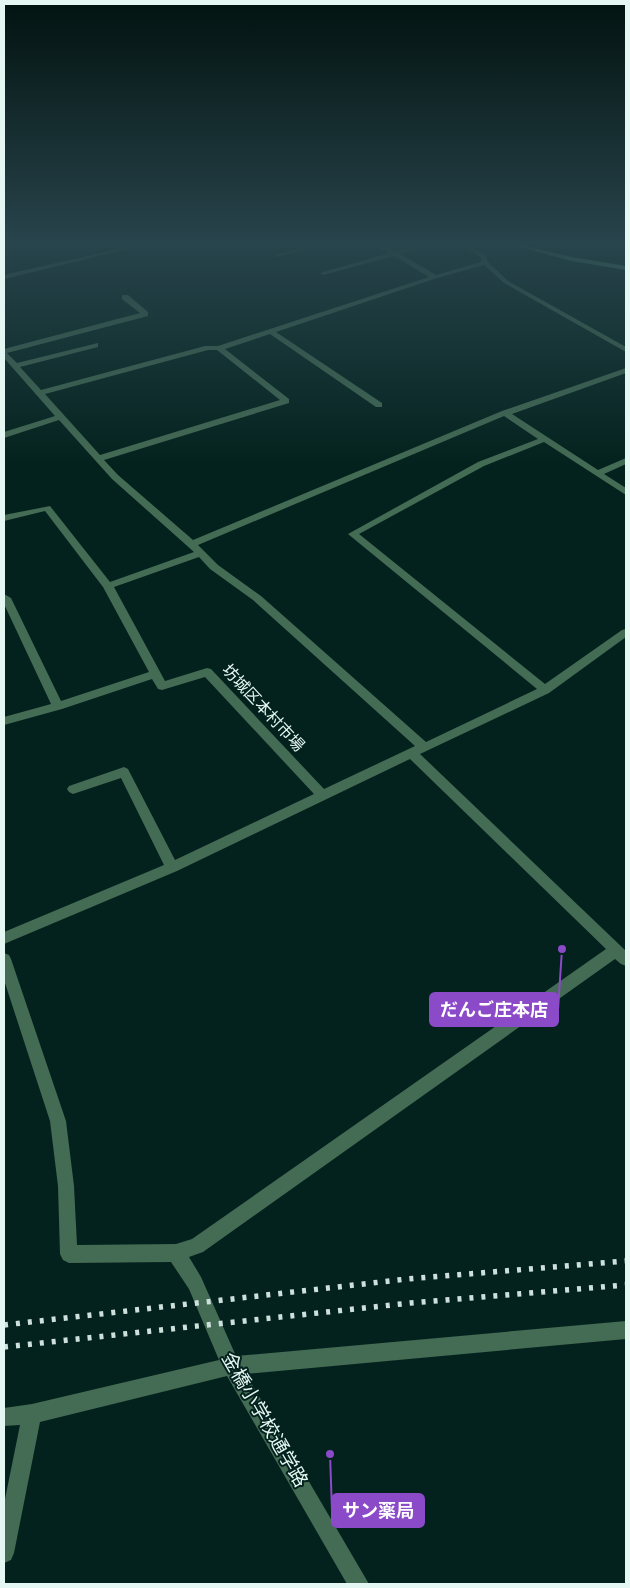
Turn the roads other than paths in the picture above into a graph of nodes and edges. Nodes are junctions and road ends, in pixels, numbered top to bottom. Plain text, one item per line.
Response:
1 (127, 319) edge
2 (310, 319) edge
3 (571, 319) edge
4 (272, 332) junction
5 (95, 345) dead end
6 (219, 348) junction
7 (626, 350) edge
8 (4, 353) edge
9 (15, 366) junction
10 (626, 370) edge
11 (41, 393) junction
12 (379, 405) dead end
13 (505, 413) junction
14 (60, 417) junction
15 (4, 435) edge
16 (545, 439) junction
17 (98, 459) junction
18 (626, 461) edge
19 (598, 473) junction
20 (626, 492) edge
21 (4, 518) edge
22 (192, 544) junction
23 (200, 553) junction
24 (108, 586) junction
25 (4, 598) edge
26 (626, 632) edge
27 (156, 674) junction
28 (545, 690) junction
29 (58, 706) junction
30 (4, 721) edge
31 (425, 748) junction
32 (412, 754) junction
33 (73, 789) dead end
34 (322, 795) junction
35 (172, 867) junction
36 (4, 938) edge
37 (621, 955) edge
38 (4, 959) edge
39 (176, 1253) junction
40 (626, 1330) edge
41 (231, 1366) junction
42 (32, 1414) junction
43 (8, 1416) edge
44 (4, 1553) edge
45 (359, 1584) edge

1 - 8 street
2 - 4 street
3 - 7 street
4 - 6 street
4 - 12 street
5 - 9 street
6 - 11 street
6 - 17 street
8 - 9 street
9 - 11 street
10 - 13 street
11 - 14 street
13 - 16 street
13 - 22 street
14 - 15 street
14 - 17 street
16 - 19 street
16 - 28 street
17 - 22 street
18 - 19 street
19 - 20 street
21 - 24 street
22 - 23 street
23 - 24 street
23 - 31 street
24 - 27 street
25 - 29 street
26 - 28 street
27 - 29 street
27 - 34 street, 坊城区本村市場
28 - 31 street
29 - 30 street
31 - 32 street
32 - 34 street
32 - 37 street
33 - 35 street
34 - 35 street
35 - 36 street
37 - 39 street
38 - 39 street
39 - 41 street, 金橋小学校通学路
40 - 41 street
41 - 42 street
41 - 45 street, 金橋小学校通学路
42 - 43 street
42 - 44 street

